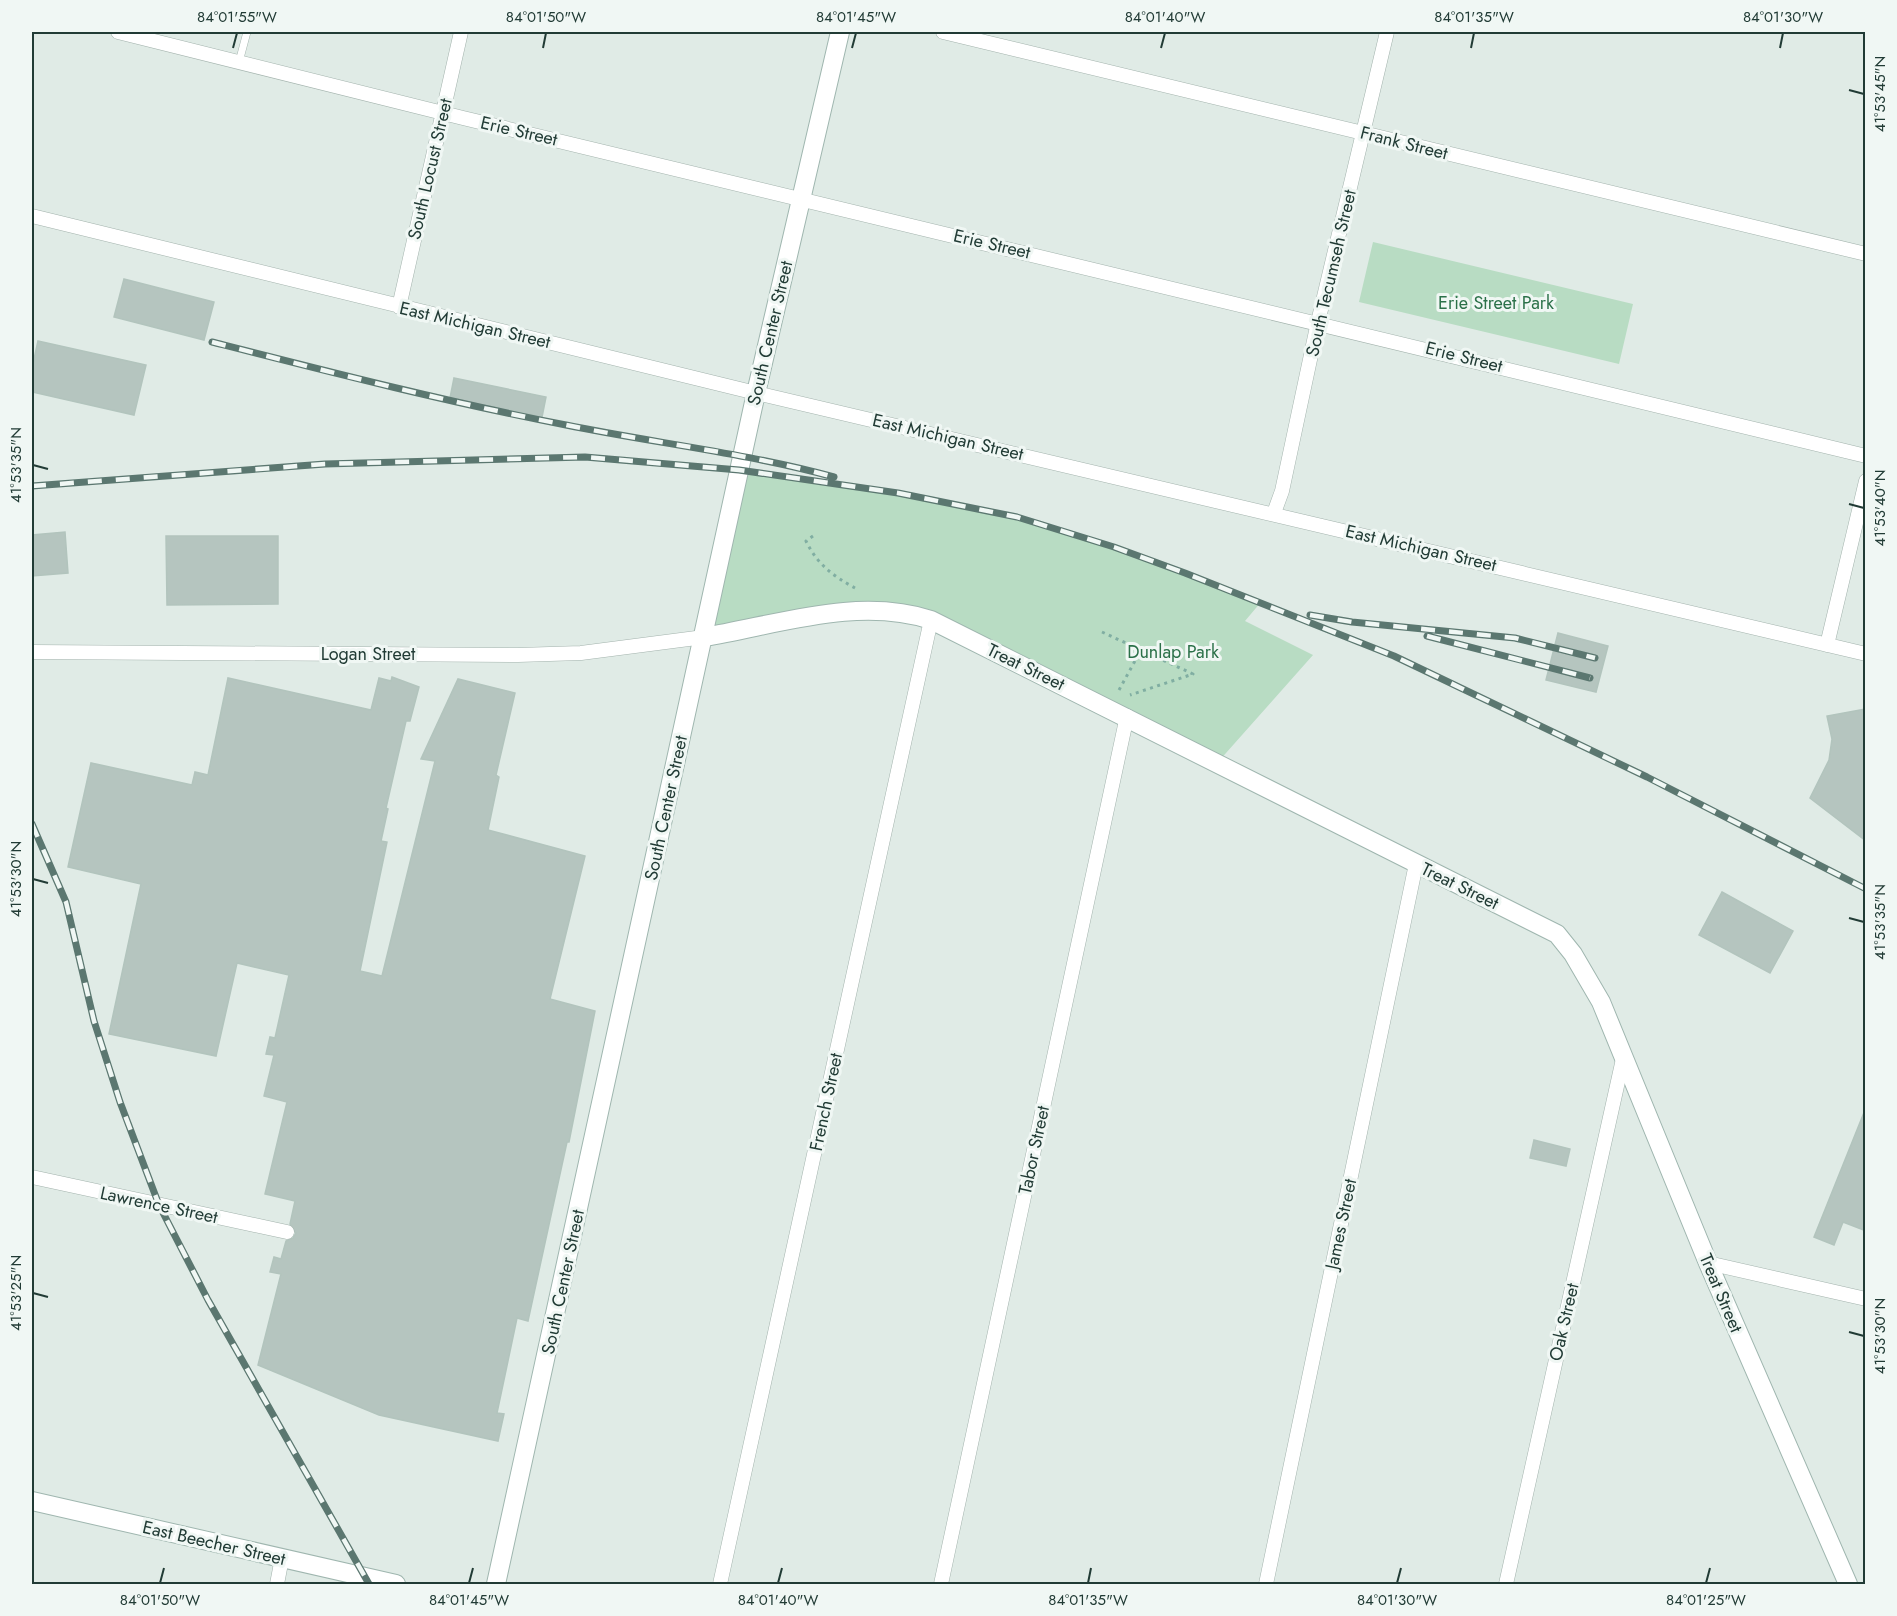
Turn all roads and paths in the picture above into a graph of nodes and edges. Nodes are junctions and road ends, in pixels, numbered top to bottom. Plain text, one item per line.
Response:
1 (118, 32) edge
2 (247, 32) edge
3 (461, 32) edge
4 (840, 32) edge
5 (943, 32) edge
6 (1387, 32) edge
7 (238, 62) junction
8 (443, 113) junction
9 (1364, 133) junction
10 (801, 198) junction
11 (32, 216) edge
12 (1866, 254) edge
13 (399, 307) junction
14 (1318, 322) junction
15 (756, 393) junction
16 (1866, 456) edge
17 (1866, 481) edge
18 (1274, 513) junction
19 (813, 536) dead end
20 (855, 588) dead end
21 (931, 620) junction
22 (1102, 632) dead end
23 (704, 637) junction
24 (1827, 645) junction
25 (1141, 650) junction
26 (32, 652) edge
27 (1866, 654) edge
28 (1119, 690) dead end
29 (1130, 695) dead end
30 (1127, 716) junction
31 (1416, 864) junction
32 (1623, 1059) junction
33 (32, 1177) edge
34 (287, 1232) dead end
35 (1708, 1263) junction
36 (1866, 1299) edge
37 (32, 1501) edge
38 (282, 1558) junction
39 (277, 1584) edge
40 (396, 1584) edge
41 (496, 1584) edge
42 (720, 1584) edge
43 (941, 1584) edge
44 (1266, 1584) edge
45 (1506, 1584) edge
46 (1848, 1584) edge

1 - 7 street, Erie Street
2 - 7 lane
3 - 8 street, South Locust Street
4 - 10 street, South Center Street
5 - 9 street, Frank Street
6 - 9 street, South Tecumseh Street
7 - 8 street, Erie Street
8 - 10 street, Erie Street
8 - 13 street, South Locust Street
9 - 12 street, Frank Street
9 - 14 street, South Tecumseh Street
10 - 14 street, Erie Street
10 - 15 street, South Center Street
11 - 13 street, East Michigan Street
13 - 15 street, East Michigan Street
14 - 16 street, Erie Street
14 - 18 street, South Tecumseh Street
15 - 18 street, East Michigan Street
15 - 23 street, South Center Street
17 - 24 street
18 - 24 street, East Michigan Street
19 - 20 path
21 - 23 street, Treat Street
21 - 30 street, Treat Street
21 - 42 street, French Street
22 - 25 path
23 - 26 street, Logan Street
23 - 41 street, South Center Street
24 - 27 street, East Michigan Street
25 - 28 path
25 - 29 path
30 - 31 street, Treat Street
30 - 43 street, Tabor Street
31 - 32 street, Treat Street
31 - 44 street, James Street
32 - 35 street, Treat Street
32 - 45 street, Oak Street
33 - 34 street, Lawrence Street
35 - 36 street
35 - 46 street, Treat Street
37 - 38 street, East Beecher Street
38 - 39 street
38 - 40 street, East Beecher Street

